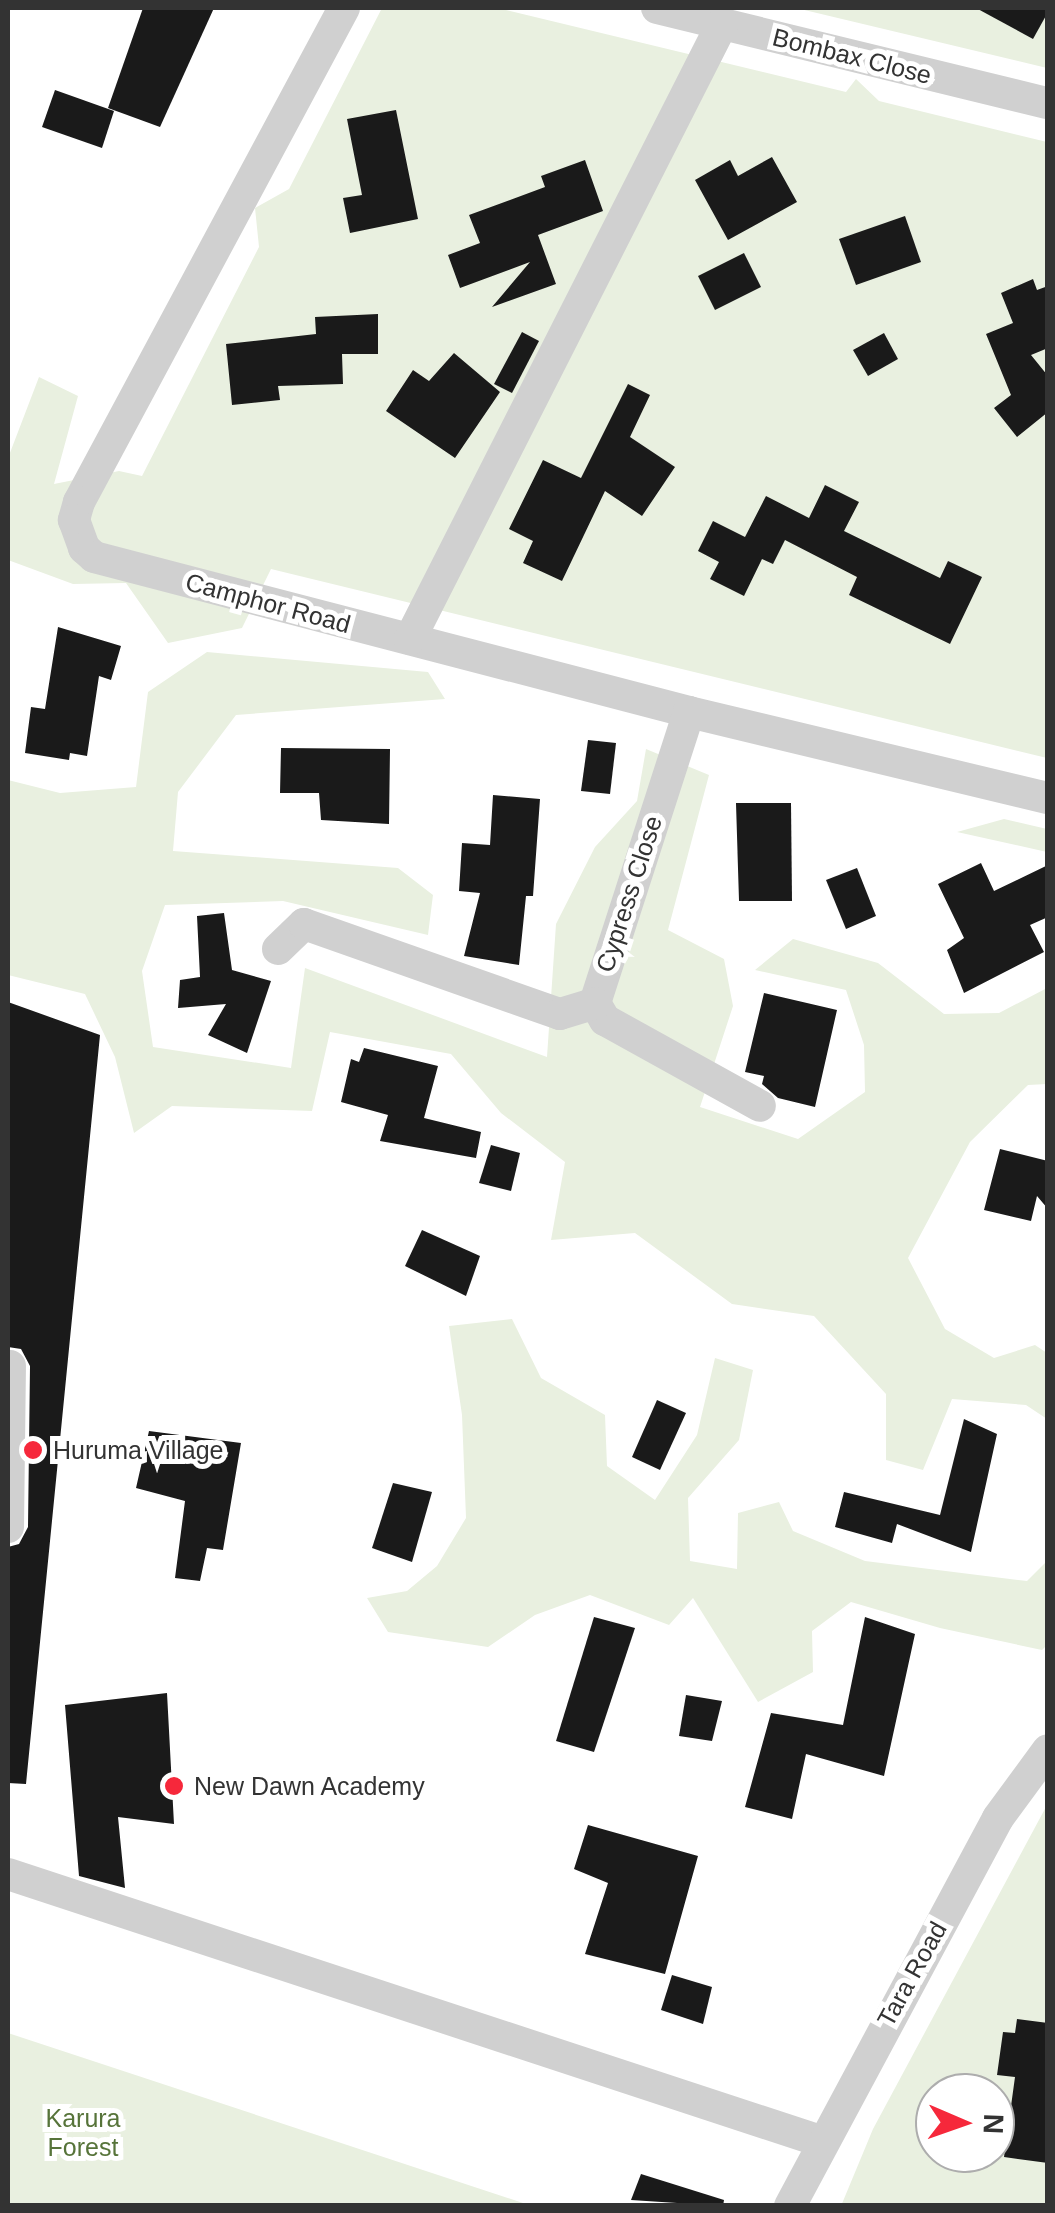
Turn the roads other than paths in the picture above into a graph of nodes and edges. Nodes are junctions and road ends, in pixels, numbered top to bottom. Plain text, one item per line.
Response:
1 (344, 8) edge
2 (658, 8) edge
3 (722, 24) junction
4 (1048, 104) edge
5 (410, 639) junction
6 (689, 712) junction
7 (1048, 798) edge
8 (278, 949) dead end
9 (595, 1003) junction
10 (760, 1106) dead end
11 (10, 1366) dead end
12 (8, 1527) edge
13 (1048, 1750) edge
14 (8, 1874) edge
15 (820, 2141) junction
16 (790, 2206) edge

1 - 5 street, Camphor Road
2 - 3 street, Bombax Close
3 - 4 street, Bombax Close
3 - 5 street
5 - 6 street, Camphor Road
6 - 7 street, Camphor Road
6 - 9 street, Cypress Close
8 - 9 street
9 - 10 street, Cypress Close
11 - 12 street
13 - 15 street, Tara Road
14 - 15 street
15 - 16 street, Tara Road

